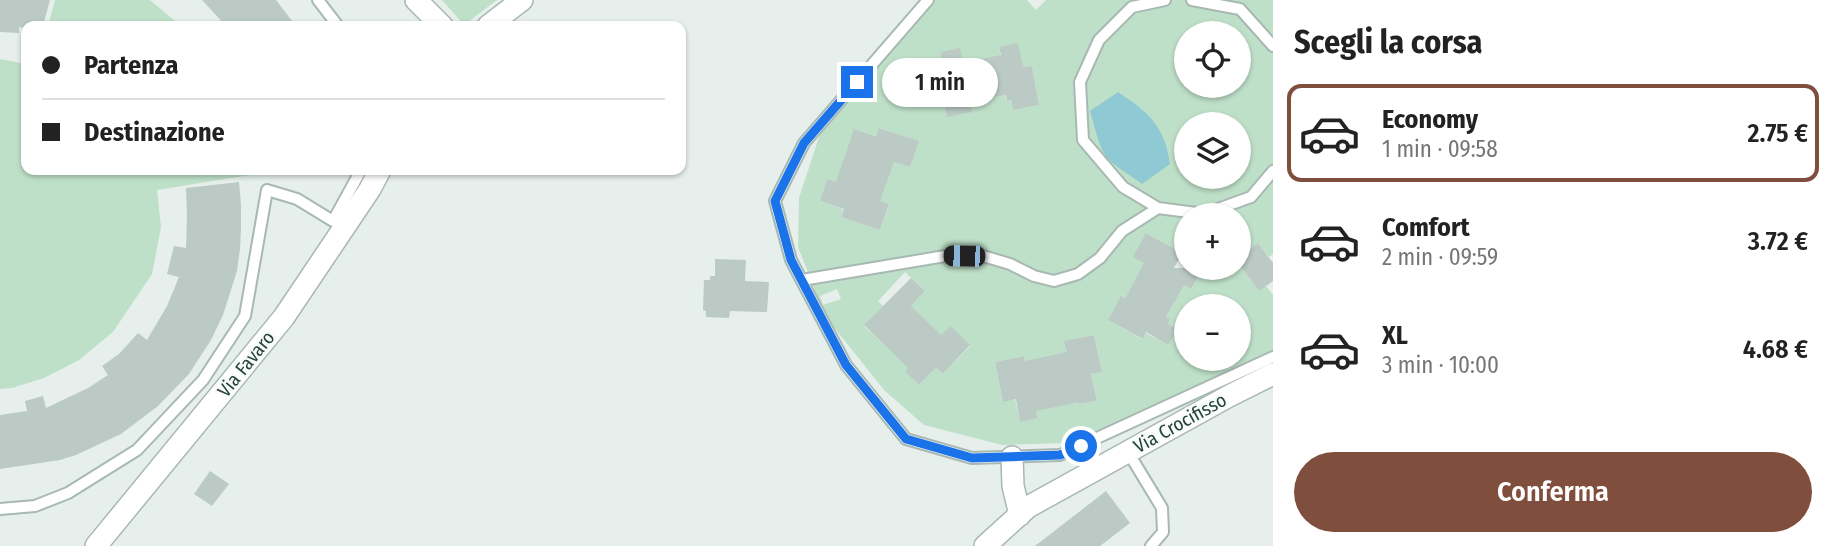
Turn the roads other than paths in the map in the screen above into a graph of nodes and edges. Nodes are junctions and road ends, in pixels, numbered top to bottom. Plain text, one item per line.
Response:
1 (318, 0) edge
2 (416, 0) edge
3 (522, 0) edge
4 (928, 0) edge
5 (1165, 0) edge
6 (1192, 0) edge
7 (334, 21) edge
8 (437, 21) edge
9 (495, 21) edge
10 (1273, 46) edge
11 (1273, 171) edge
12 (358, 175) edge
13 (377, 175) edge
14 (1158, 208) junction
15 (802, 280) junction
16 (1273, 356) edge
17 (1273, 374) edge
18 (1128, 452) junction
19 (1012, 457) junction
20 (0, 509) edge
21 (1020, 515) junction
22 (96, 546) edge
23 (985, 546) edge
24 (1151, 546) edge

1 - 7 lane
2 - 8 street
3 - 9 street
4 - 15 lane
5 - 14 lane
6 - 10 lane
11 - 14 lane
12 - 20 lane
13 - 22 street, Via Favaro
14 - 15 lane
15 - 19 lane
16 - 19 lane
17 - 18 street, Via Crocifisso
18 - 21 street, Via Crocifisso
18 - 24 lane
19 - 21 street
21 - 23 street, Via Crocifisso

